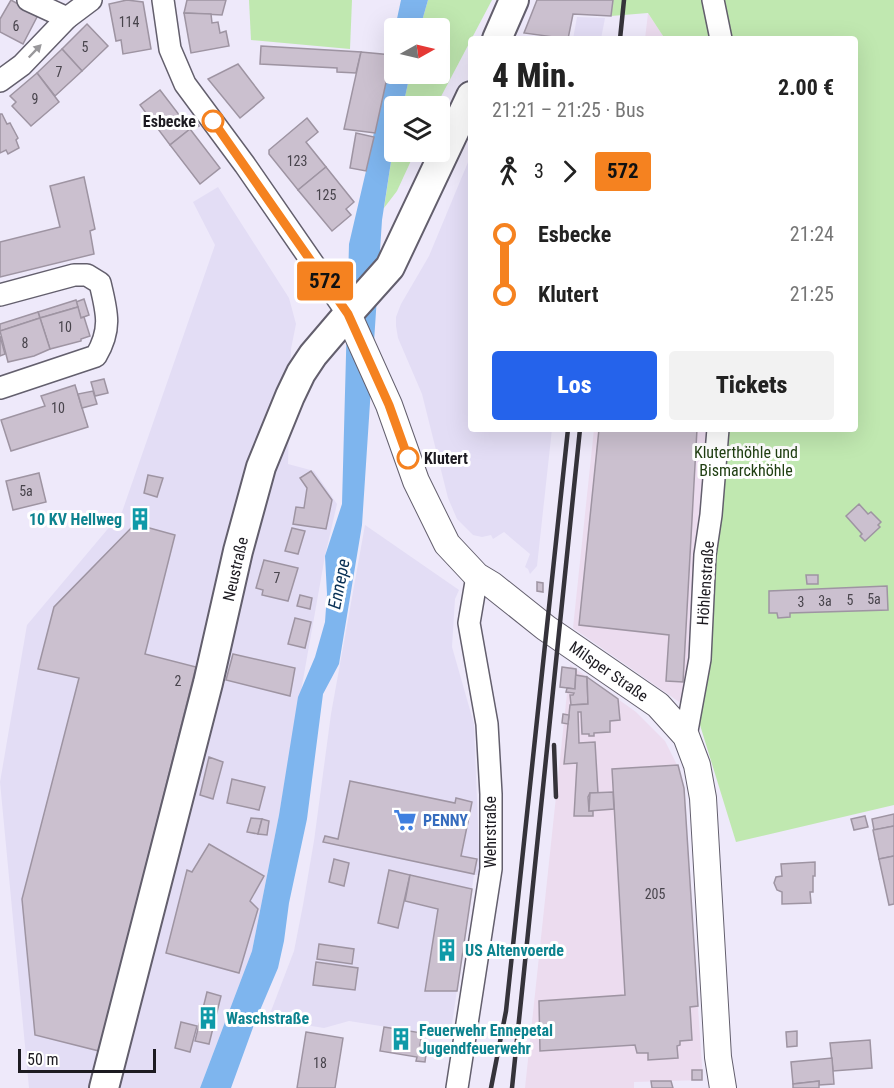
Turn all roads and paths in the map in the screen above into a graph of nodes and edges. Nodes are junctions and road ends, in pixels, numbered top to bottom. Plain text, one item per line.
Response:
1 (28, 0) edge
2 (91, 0) edge
3 (163, 0) edge
4 (514, 0) edge
5 (713, 0) edge
6 (67, 18) junction
7 (498, 36) edge
8 (720, 36) edge
9 (0, 81) edge
10 (468, 102) edge
11 (0, 295) edge
12 (348, 314) junction
13 (0, 388) edge
14 (718, 432) edge
15 (477, 576) junction
16 (686, 736) junction
17 (104, 1088) edge
18 (458, 1088) edge
19 (723, 1088) edge

1 - 6 street
2 - 6 street
3 - 12 street
4 - 7 main road
5 - 8 street
9 -> 6 street
10 - 12 main road, Neustraße
11 - 13 street
12 - 15 street, Milsper Straße
12 - 17 main road, Neustraße
14 - 16 street, Höhlenstraße
15 - 16 street, Milsper Straße
15 - 18 street, Wehrstraße
16 - 19 street, Milsper Straße

